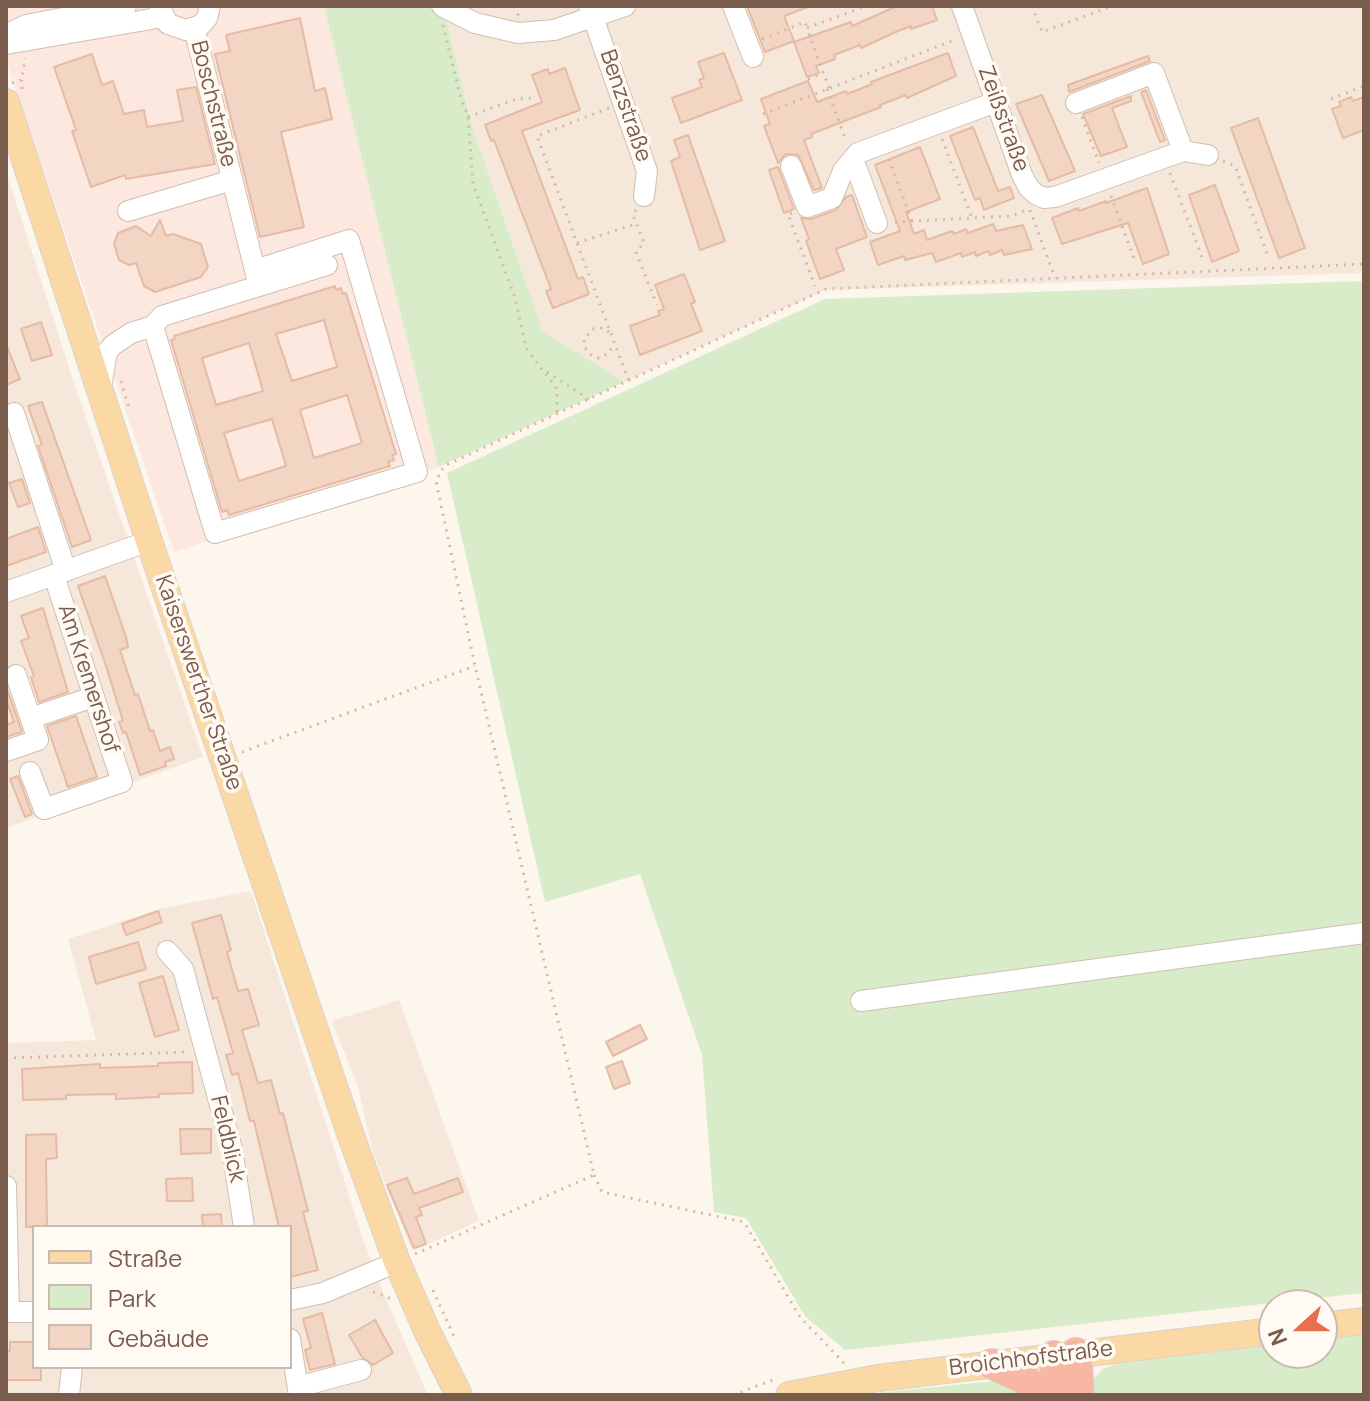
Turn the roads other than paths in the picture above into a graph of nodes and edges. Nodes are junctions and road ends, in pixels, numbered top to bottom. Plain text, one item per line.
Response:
1 (126, 6) edge
2 (210, 6) edge
3 (625, 6) edge
4 (733, 6) edge
5 (962, 6) edge
6 (161, 12) edge
7 (591, 12) edge
8 (442, 13) edge
9 (194, 28) junction
10 (11, 40) edge
11 (750, 50) road end
12 (10, 92) edge
13 (996, 102) junction
14 (1076, 103) road end
15 (1174, 155) junction
16 (1208, 155) road end
17 (848, 165) junction
18 (791, 166) dead end
19 (232, 180) junction
20 (644, 196) road end
21 (128, 211) dead end
22 (877, 223) road end
23 (327, 265) dead end
24 (257, 278) junction
25 (153, 326) junction
26 (101, 394) junction
27 (14, 413) dead end
28 (149, 541) junction
29 (60, 574) junction
30 (6, 592) edge
31 (16, 675) dead end
32 (93, 697) junction
33 (31, 718) junction
34 (6, 751) edge
35 (30, 772) dead end
36 (1364, 933) edge
37 (167, 951) dead end
38 (861, 1001) dead end
39 (6, 1186) edge
40 (244, 1225) edge
41 (408, 1260) junction
42 (292, 1300) edge
43 (8, 1312) edge
44 (32, 1312) edge
45 (1364, 1321) edge
46 (1338, 1324) edge
47 (1258, 1333) edge
48 (292, 1352) edge
49 (1065, 1354) junction
50 (992, 1364) junction
51 (72, 1369) edge
52 (361, 1370) dead end
53 (298, 1391) edge
54 (69, 1395) edge
55 (459, 1395) edge
56 (789, 1395) edge
57 (1042, 1395) edge
58 (1058, 1395) edge
59 (1079, 1395) edge

1 - 10 street
2 - 9 street
3 - 7 street
4 - 11 street
5 - 13 street, Zeißstraße
6 - 9 street
6 - 10 street
7 - 8 street
7 - 20 street, Benzstraße
9 - 19 street, Boschstraße
12 - 26 main road, Kaiserswerther Straße
13 - 15 street, Zeißstraße
13 - 17 street
14 - 15 street
15 - 16 street, Zeißstraße
17 - 18 street
17 - 22 street
19 - 21 street, Boschstraße
19 - 24 street, Boschstraße
23 - 24 street
24 - 25 street
24 - 25 street
25 - 26 street
26 - 28 main road, Kaiserswerther Straße
27 - 29 street, Am Kremershof
28 - 29 street
28 - 41 main road, Kaiserswerther Straße
29 - 30 street
29 - 32 street, Am Kremershof
31 - 33 street
32 - 33 street
32 - 35 street, Am Kremershof
33 - 34 street
36 - 38 street
37 - 40 street, Feldblick
39 - 43 street
41 - 42 street
41 - 55 main road, Kaiserswerther Straße
43 - 44 street
45 - 46 main road
47 - 49 main road, Broichhofstraße
48 - 53 street
49 - 50 main road, Broichhofstraße
49 - 58 highway
49 - 59 highway
50 - 56 main road, Broichhofstraße
50 - 57 highway
51 - 54 street
52 - 53 street

